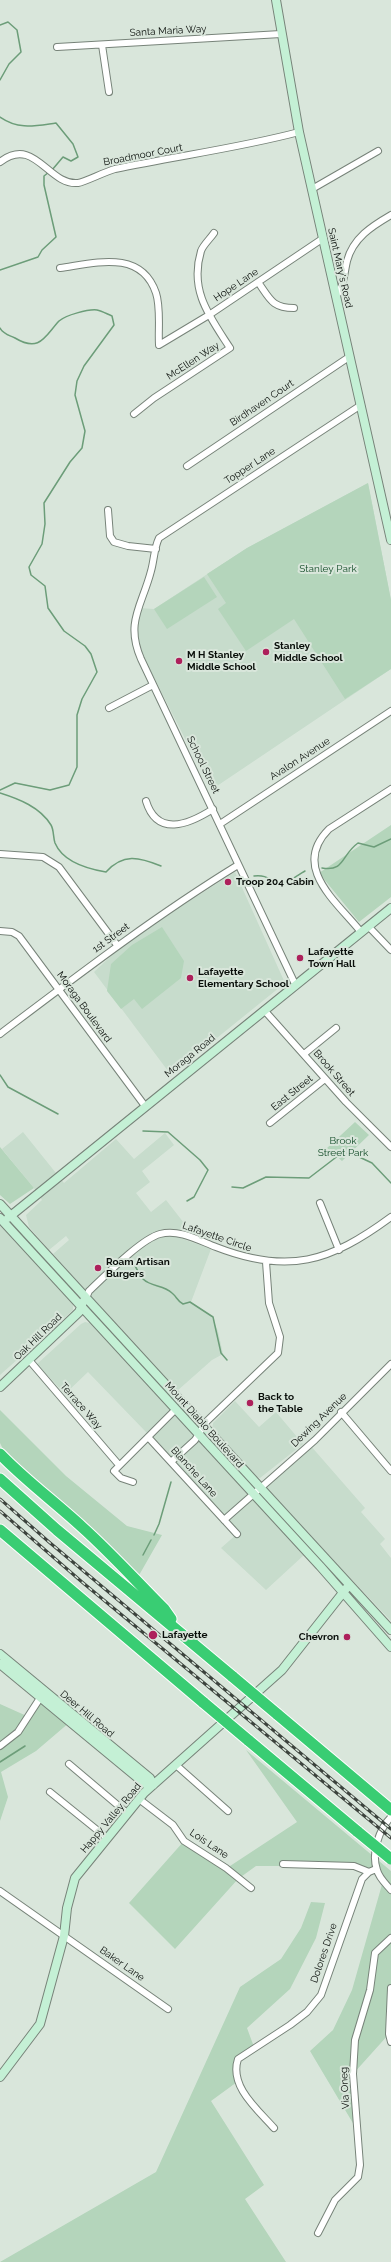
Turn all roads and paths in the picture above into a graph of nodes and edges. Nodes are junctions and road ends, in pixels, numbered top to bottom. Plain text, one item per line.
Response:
1 (276, 0) edge
2 (281, 34) junction
3 (102, 45) junction
4 (57, 47) dead end
5 (109, 92) dead end
6 (299, 132) junction
7 (378, 151) dead end
8 (0, 162) edge
9 (312, 189) junction
10 (391, 215) edge
11 (214, 233) dead end
12 (322, 239) junction
13 (60, 268) dead end
14 (258, 282) junction
15 (336, 297) junction
16 (294, 308) dead end
17 (209, 315) junction
18 (349, 357) junction
19 (361, 405) junction
20 (134, 414) dead end
21 (187, 466) dead end
22 (108, 510) dead end
23 (391, 540) edge
24 (156, 549) junction
25 (153, 685) junction
26 (109, 708) dead end
27 (391, 711) edge
28 (391, 789) edge
29 (146, 801) dead end
30 (213, 809) junction
31 (220, 824) junction
32 (0, 854) edge
33 (238, 865) junction
34 (391, 908) edge
35 (368, 926) junction
36 (0, 931) edge
37 (361, 932) junction
38 (117, 945) junction
39 (391, 950) edge
40 (295, 984) junction
41 (59, 989) junction
42 (264, 1010) junction
43 (336, 1028) dead end
44 (0, 1034) edge
45 (304, 1054) junction
46 (325, 1078) junction
47 (145, 1106) junction
48 (270, 1123) dead end
49 (391, 1147) edge
50 (320, 1202) dead end
51 (0, 1204) edge
52 (11, 1216) junction
53 (391, 1217) edge
54 (2, 1220) edge
55 (339, 1250) junction
56 (266, 1262) junction
57 (86, 1298) junction
58 (82, 1306) junction
59 (29, 1360) junction
60 (391, 1364) edge
61 (0, 1387) edge
62 (176, 1409) junction
63 (341, 1412) junction
64 (204, 1426) junction
65 (199, 1434) junction
66 (148, 1437) junction
67 (0, 1454) edge
68 (172, 1461) junction
69 (119, 1465) junction
70 (233, 1471) junction
71 (391, 1471) edge
72 (0, 1479) edge
73 (133, 1482) dead end
74 (259, 1487) junction
75 (252, 1493) junction
76 (278, 1507) junction
77 (224, 1520) junction
78 (0, 1530) edge
79 (237, 1534) dead end
80 (349, 1585) junction
81 (343, 1592) junction
82 (391, 1630) edge
83 (180, 1633) junction
84 (391, 1647) edge
85 (0, 1654) edge
86 (0, 1664) edge
87 (43, 1690) junction
88 (41, 1699) junction
89 (0, 1746) edge
90 (69, 1764) dead end
91 (176, 1765) junction
92 (149, 1785) junction
93 (50, 1792) dead end
94 (139, 1799) junction
95 (391, 1810) edge
96 (228, 1811) dead end
97 (127, 1812) junction
98 (391, 1817) edge
99 (107, 1838) junction
100 (391, 1860) edge
101 (283, 1864) dead end
102 (376, 1869) junction
103 (369, 1872) junction
104 (251, 1888) dead end
105 (391, 1890) edge
106 (0, 1891) edge
107 (64, 1936) junction
108 (391, 1938) edge
109 (391, 1988) edge
110 (168, 2009) dead end
111 (391, 2042) edge
112 (0, 2077) edge
113 (274, 2128) dead end
114 (318, 2233) dead end

1 - 2 main road, Saint Mary's Road
2 - 3 street, Santa Maria Way
2 - 6 main road, Saint Mary's Road
3 - 4 street, Santa Maria Way
3 - 5 street
6 - 8 street, Broadmoor Court
6 - 9 main road, Saint Mary's Road
7 - 9 street
9 - 12 main road, Saint Mary's Road
10 - 15 street
11 - 17 street
12 - 14 street, Hope Lane
12 - 15 main road, Saint Mary's Road
13 - 17 street, Hope Lane
14 - 16 street
14 - 17 street, Hope Lane
15 - 18 main road, Saint Mary's Road
17 - 20 street, McEllen Way
18 - 19 main road, Saint Mary's Road
18 - 21 street, Birdhaven Court
19 - 23 main road, Saint Mary's Road
19 - 24 street, Topper Lane
22 - 24 street
24 - 25 street, School Street
25 - 26 street
25 - 30 street, School Street
27 - 31 street, Avalon Avenue
28 - 37 street
29 - 30 street
30 - 31 street, School Street
31 - 33 street, School Street
32 - 38 street
33 - 38 street, 1st Street
33 - 40 street, School Street
34 - 35 main road, Moraga Road
35 - 37 main road, Moraga Road
35 - 39 street
36 - 41 street, Moraga Boulevard
37 - 40 main road, Moraga Road
38 - 41 street, 1st Street
40 - 42 main road, Moraga Road
41 - 44 street, 1st Street
41 - 47 street, Moraga Boulevard
42 - 45 street, Brook Street
42 - 47 main road, Moraga Road
43 - 45 street
45 - 46 street, Brook Street
46 - 48 street, East Street
46 - 49 street, Brook Street
47 - 52 main road, Moraga Road
50 - 55 street
51 - 52 main road, Mount Diablo Boulevard
52 - 54 main road, Moraga Road
52 - 57 main road, Mount Diablo Boulevard
53 - 55 street, Lafayette Circle
54 - 58 main road, Mount Diablo Boulevard
55 - 56 street, Lafayette Circle
56 - 57 street, Lafayette Circle
56 - 64 street
57 - 58 main road, Oak Hill Road
57 - 64 main road, Mount Diablo Boulevard
58 - 59 main road, Oak Hill Road
58 - 62 main road, Mount Diablo Boulevard
59 - 61 main road, Oak Hill Road
59 - 69 street, Terrace Way
60 - 63 street, Dewing Avenue
62 - 65 main road, Mount Diablo Boulevard
62 - 66 street
63 - 71 street
63 - 74 street, Dewing Avenue
64 - 65 street
64 - 74 main road, Mount Diablo Boulevard
65 - 68 street
65 - 70 main road, Mount Diablo Boulevard
66 - 68 street, Blanche Lane
66 - 69 street
67 - 83 highway
68 - 77 street, Blanche Lane
69 - 73 street
70 - 74 main road
70 - 75 main road, Mount Diablo Boulevard
72 - 83 highway
74 - 75 street, Dewing Avenue
74 - 76 main road, Mount Diablo Boulevard
75 - 76 main road
75 - 77 street
75 - 81 main road, Mount Diablo Boulevard
76 - 80 main road, Mount Diablo Boulevard
77 - 79 street, Blanche Lane
78 - 100 highway, bridge
80 - 81 main road, Happy Valley Road
80 - 82 main road, Mount Diablo Boulevard
81 - 84 main road, Mount Diablo Boulevard
81 - 91 main road, Happy Valley Road
83 - 95 highway, bridge
85 - 87 main road, Deer Hill Road
86 - 88 main road, Deer Hill Road
87 - 88 street
87 - 92 main road, Deer Hill Road
88 - 89 street
88 - 92 main road, Deer Hill Road
90 - 97 street
91 - 92 main road, Happy Valley Road
91 - 96 street
92 - 94 main road, Happy Valley Road
93 - 99 street
94 - 97 main road, Happy Valley Road
94 - 104 street, Lois Lane
97 - 99 main road, Happy Valley Road
98 - 102 street
99 - 107 main road, Happy Valley Road
101 - 103 street
102 - 103 street
102 - 105 street
103 - 113 street, Dolores Drive
106 - 107 street, Baker Lane
107 - 110 street, Baker Lane
107 - 112 main road, Happy Valley Road
108 - 114 street, Via Oneg
109 - 111 street

